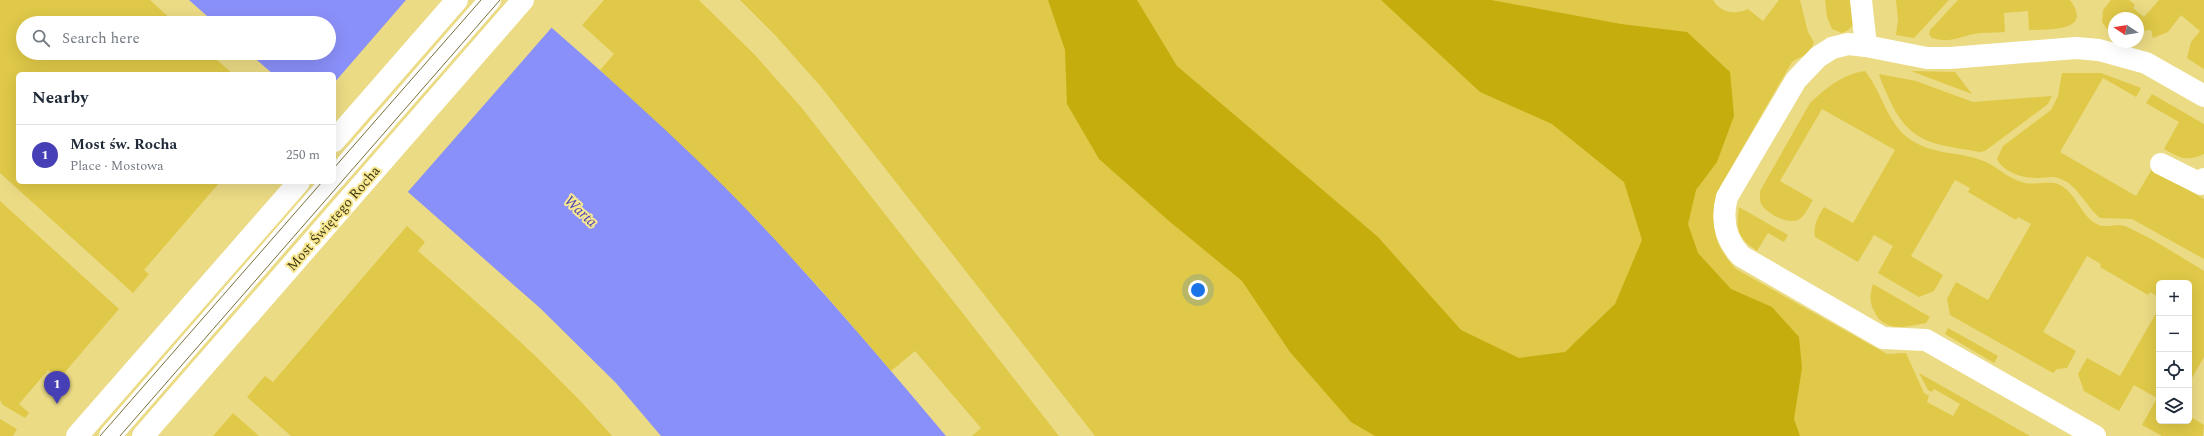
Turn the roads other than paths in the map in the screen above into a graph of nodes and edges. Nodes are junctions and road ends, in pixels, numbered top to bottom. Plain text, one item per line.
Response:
1 (457, 0) edge
2 (490, 0) edge
3 (523, 0) edge
4 (1861, 0) edge
5 (1866, 46) junction
6 (2204, 96) edge
7 (336, 140) edge
8 (2161, 164) dead end
9 (336, 177) edge
10 (2203, 183) edge
11 (297, 184) edge
12 (329, 184) edge
13 (87, 428) edge
14 (77, 436) edge
15 (110, 436) edge
16 (142, 436) edge
17 (2095, 436) edge

1 - 7 street
2 - 9 street
3 - 16 street, Most Świętego Rocha
4 - 5 street
5 - 6 street
5 - 17 street
8 - 10 street
11 - 13 street
12 - 15 street
13 - 14 street

